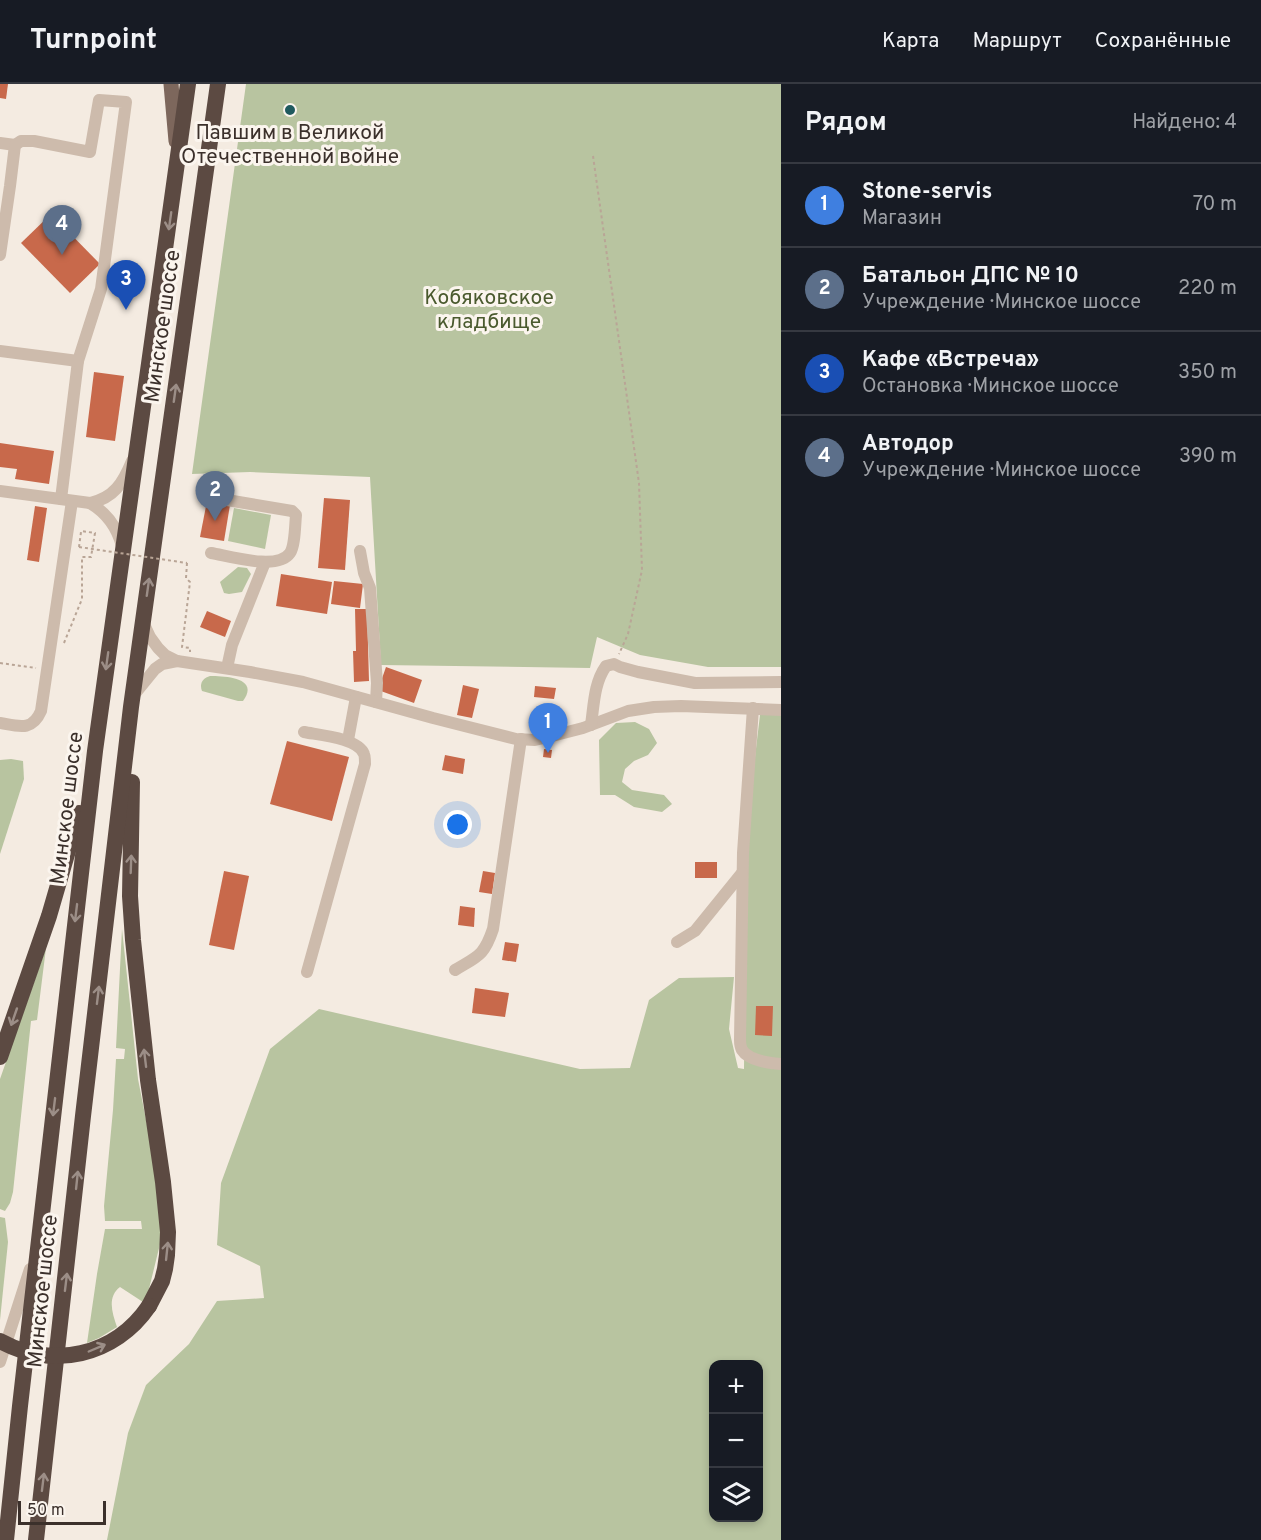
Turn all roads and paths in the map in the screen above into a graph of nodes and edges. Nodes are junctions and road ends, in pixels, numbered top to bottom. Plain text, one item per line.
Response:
1 (171, 84) edge
2 (188, 84) edge
3 (218, 84) edge
4 (0, 143) edge
5 (15, 145) junction
6 (592, 156) dead end
7 (178, 163) junction
8 (0, 255) edge
9 (0, 351) edge
10 (78, 361) junction
11 (139, 437) junction
12 (0, 491) edge
13 (208, 497) dead end
14 (67, 500) junction
15 (90, 503) junction
16 (123, 549) junction
17 (360, 551) dead end
18 (211, 553) dead end
19 (265, 562) junction
20 (143, 622) junction
21 (61, 650) dead end
22 (189, 656) dead end
23 (177, 661) junction
24 (0, 663) edge
25 (614, 664) junction
26 (42, 669) dead end
27 (227, 669) junction
28 (781, 682) edge
29 (356, 697) junction
30 (132, 702) junction
31 (376, 702) junction
32 (753, 708) junction
33 (781, 710) edge
34 (0, 723) edge
35 (591, 725) junction
36 (304, 732) dead end
37 (521, 739) junction
38 (348, 740) junction
39 (95, 751) junction
40 (742, 873) junction
41 (677, 942) dead end
42 (455, 970) dead end
43 (307, 972) dead end
44 (0, 1057) edge
45 (781, 1064) edge
46 (38, 1245) junction
47 (0, 1341) edge
48 (0, 1362) edge
49 (6, 1540) edge
50 (36, 1540) edge

1 - 7 main road
2 - 7 highway, Минское шоссе
20 -> 3 highway, Минское шоссе
4 - 5 street
5 - 8 street
5 - 10 street
6 - 25 path
7 -> 11 highway, Минское шоссе
9 - 10 street
10 - 14 street
11 - 15 street
11 - 16 highway, Минское шоссе
12 - 14 street
13 - 19 street
14 - 15 street
14 - 34 street
15 - 16 street
16 -> 39 highway, Минское шоссе
17 - 31 street
18 - 19 street
19 - 27 street
20 - 23 street
20 - 30 highway, Минское шоссе
21 - 22 path, bridge
23 - 27 street
23 - 30 street
24 - 26 path
25 - 28 street
25 - 35 street
27 - 29 street
29 - 31 street
29 - 38 street
47 -> 30 highway, bridge
50 -> 30 highway, Минское шоссе
31 - 37 street
32 - 33 street
32 - 35 street
32 - 40 street
35 - 37 street
36 - 38 street
37 - 42 street
38 - 43 street
39 -> 44 highway
39 -> 46 highway, Минское шоссе
40 - 41 street
40 - 45 street
46 - 48 street
46 - 49 highway, Минское шоссе

